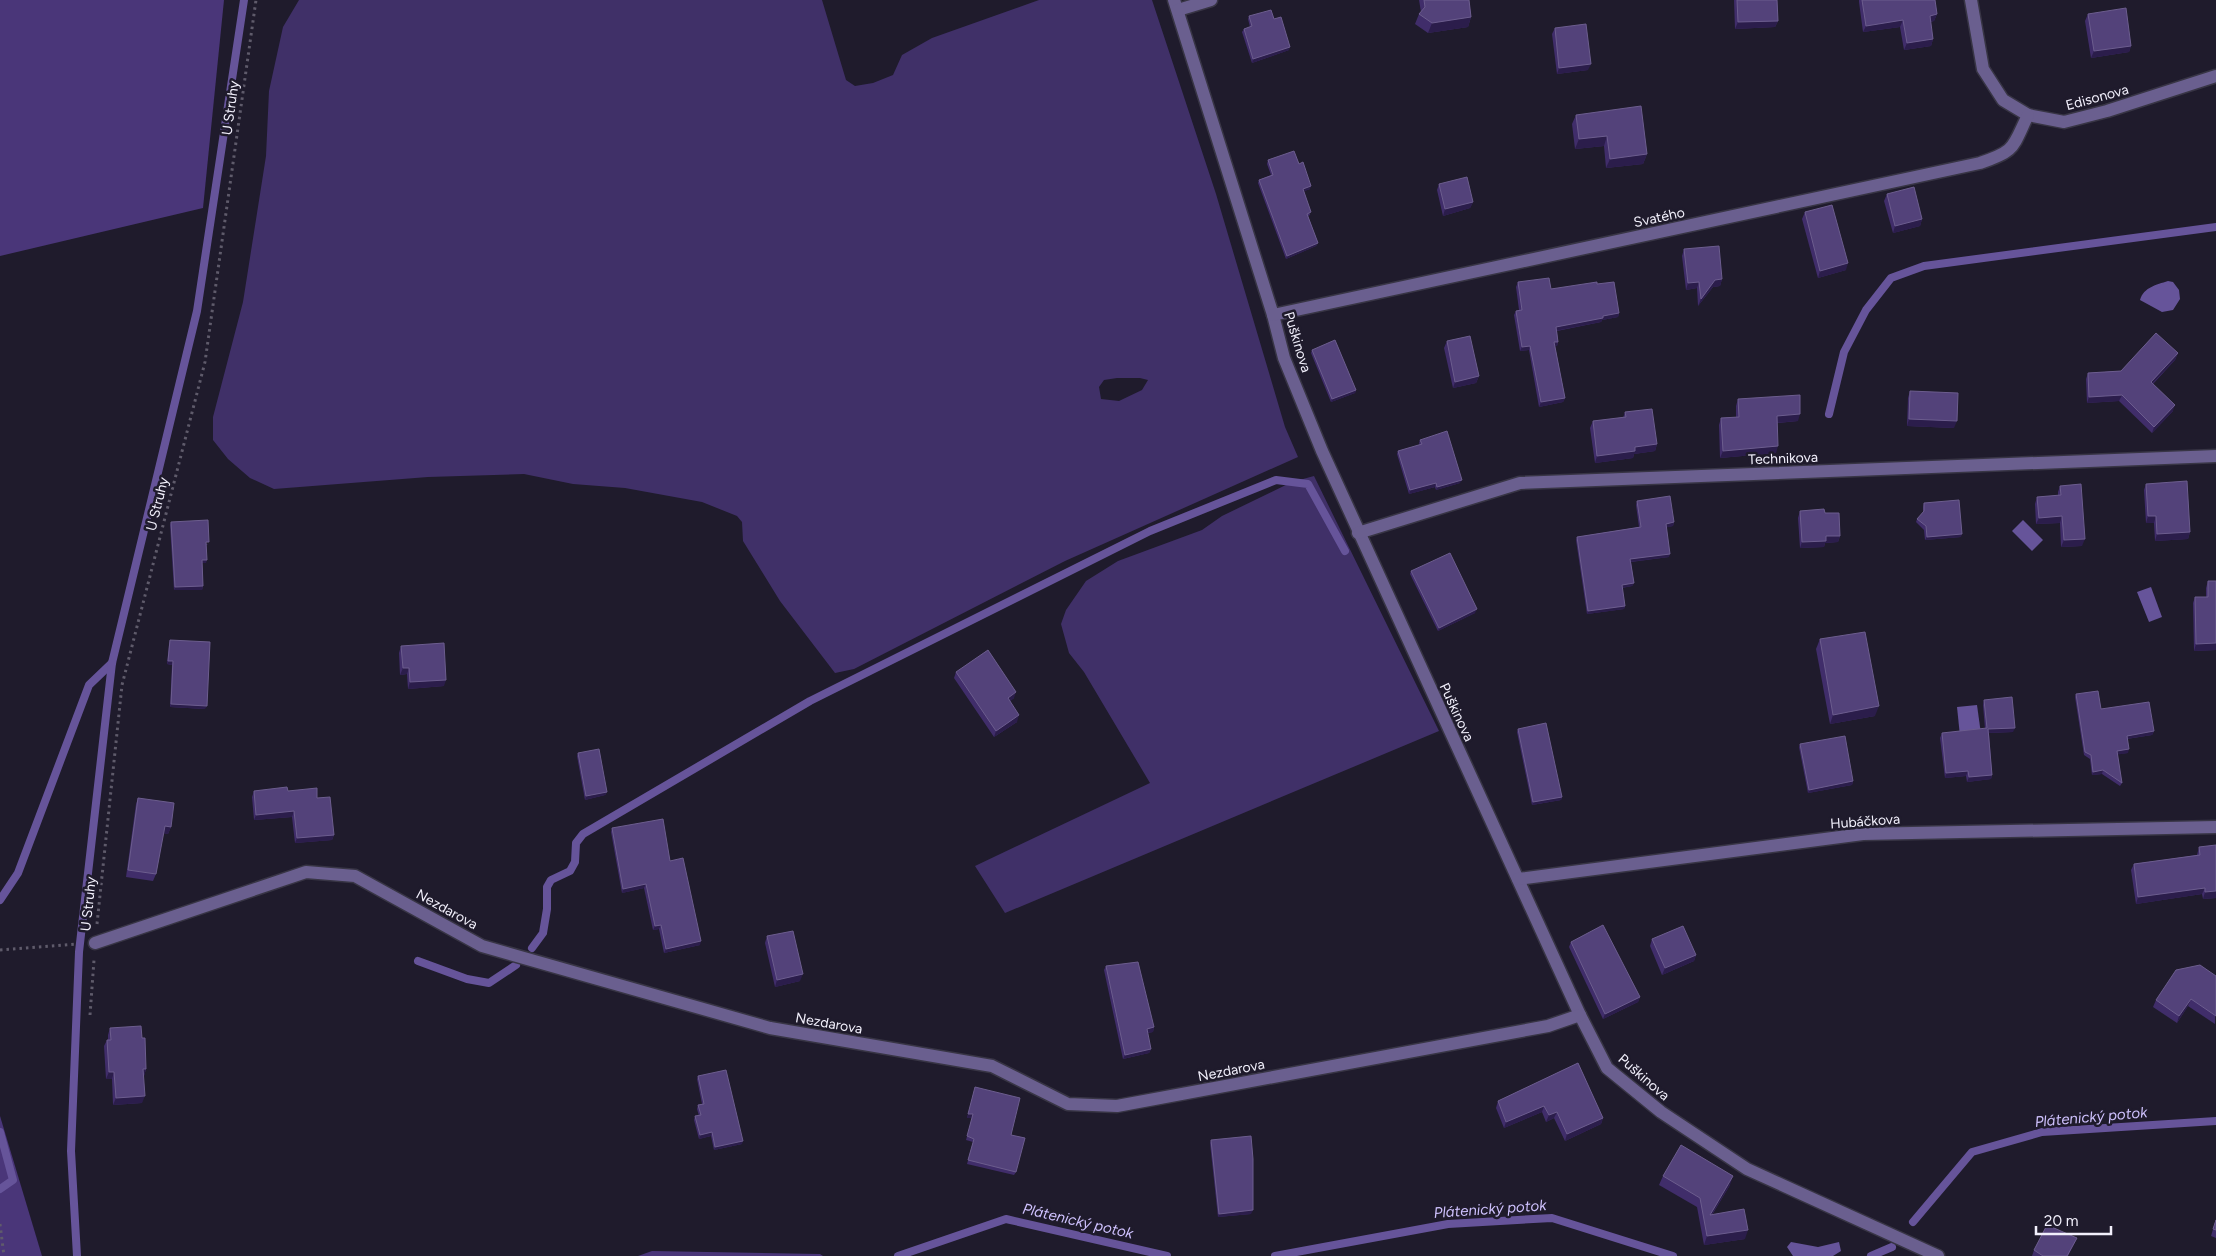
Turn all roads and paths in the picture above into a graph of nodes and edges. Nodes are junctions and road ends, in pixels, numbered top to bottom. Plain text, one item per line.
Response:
1 (256, 0) edge
2 (1211, 0) edge
3 (1971, 0) edge
4 (1176, 5) edge
5 (2216, 76) edge
6 (2028, 115) junction
7 (1273, 315) junction
8 (2216, 456) edge
9 (1358, 533) junction
10 (2216, 826) edge
11 (1518, 879) junction
12 (95, 943) junction
13 (0, 950) edge
14 (90, 1015) dead end
15 (1580, 1015) junction
16 (0, 1224) edge
17 (4, 1256) edge
18 (1938, 1256) edge

1 - 12 path, U Struhy
2 - 4 street
3 - 6 street, Edisonova
4 - 7 street, Puškinova
5 - 6 street, Edisonova
6 - 7 street, Svatého
7 - 9 street, Puškinova
8 - 9 street, Technikova
9 - 11 street, Puškinova
10 - 11 street, Hubáčkova
11 - 15 street, Puškinova
12 - 13 path
12 - 14 path, U Struhy
12 - 15 street, Nezdarova
15 - 18 street, Puškinova
16 - 17 path

